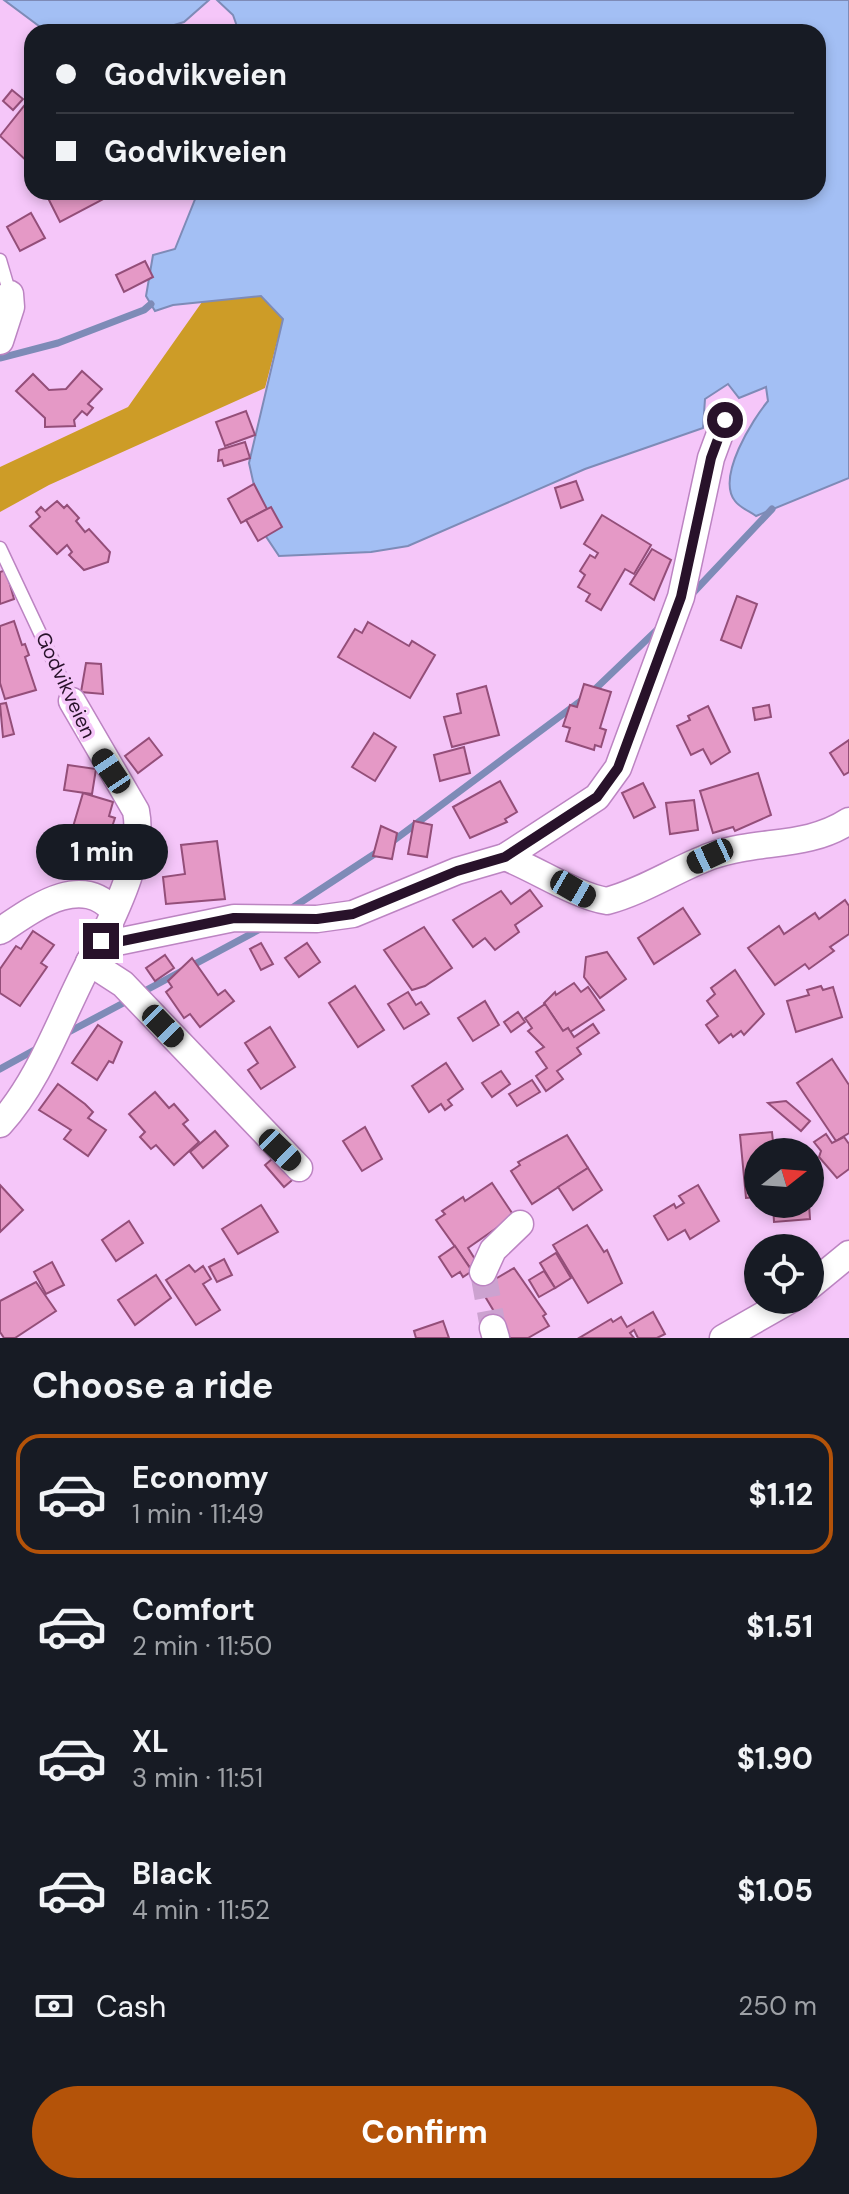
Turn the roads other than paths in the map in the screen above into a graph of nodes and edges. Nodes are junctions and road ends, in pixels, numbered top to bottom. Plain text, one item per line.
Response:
1 (0, 260) edge
2 (10, 294) joint
3 (0, 341) edge
4 (725, 420) dead end
5 (0, 548) edge
6 (72, 701) joint
7 (849, 821) edge
8 (505, 857) junction
9 (114, 911) junction
10 (0, 931) edge
11 (95, 951) junction
12 (0, 1124) edge
13 (299, 1168) dead end
14 (520, 1224) dead end
15 (849, 1254) edge
16 (483, 1272) tunnel mouth
17 (824, 1275) edge
18 (765, 1314) edge
19 (723, 1338) edge

1 - 2 lane
2 - 3 street
4 - 8 street
5 - 6 lane, Godvikveien
6 - 9 street, Godvikveien
7 - 8 street
8 - 11 street
9 - 10 street
9 - 11 street, Godvikveien
11 - 12 street, Godvikveien
11 - 13 street
14 - 16 street
15 - 17 street
18 - 19 street

